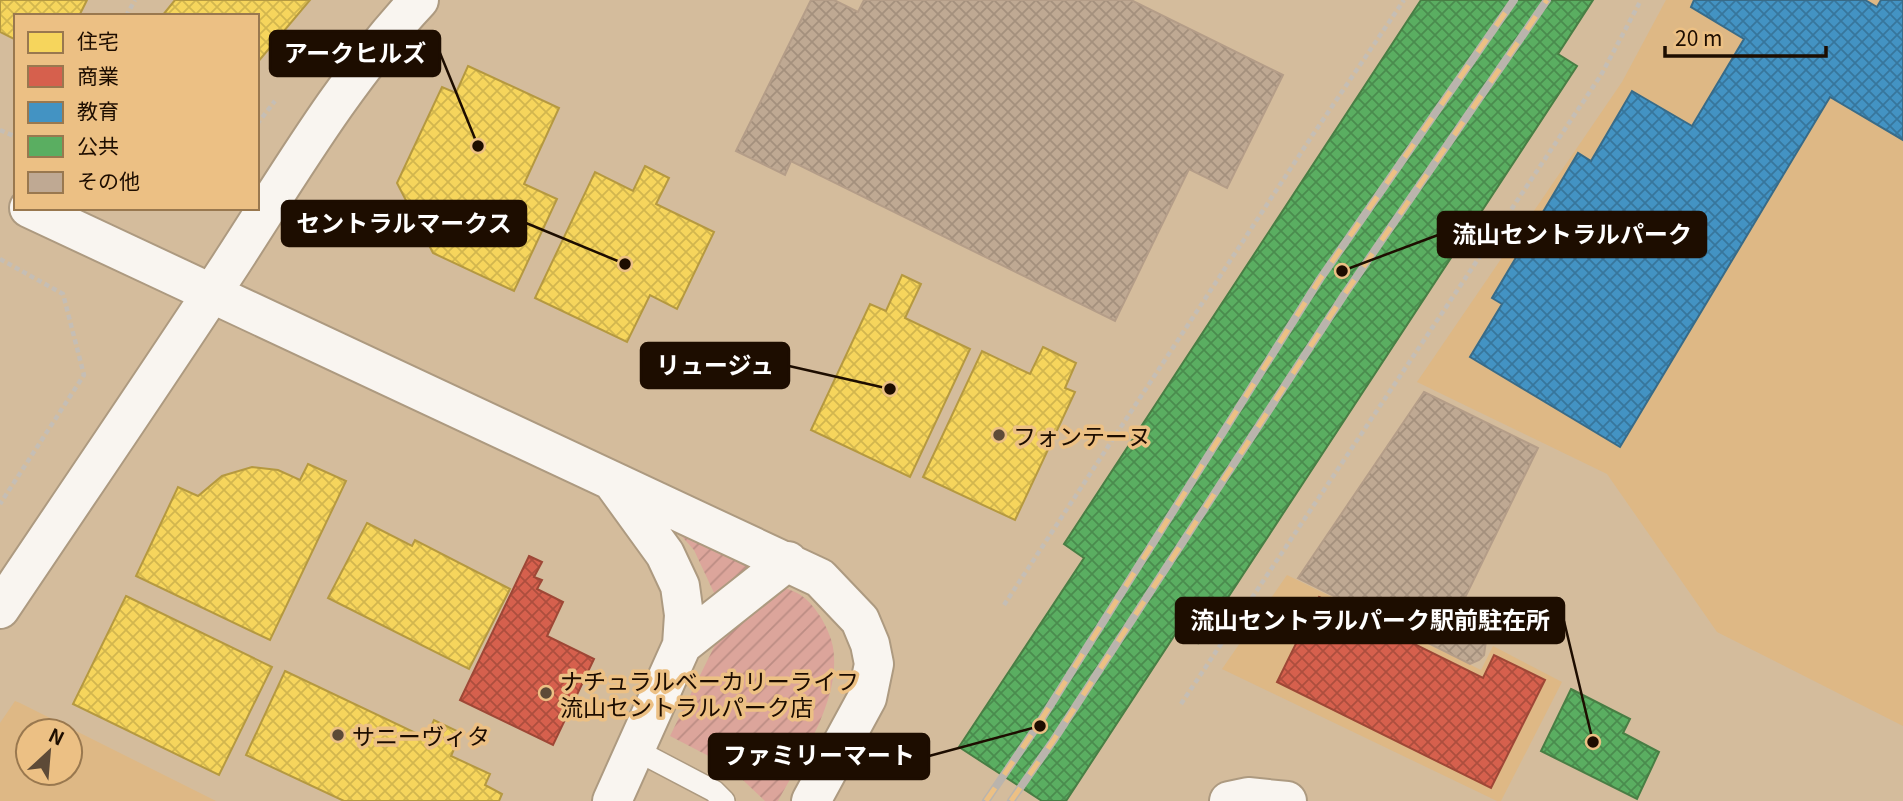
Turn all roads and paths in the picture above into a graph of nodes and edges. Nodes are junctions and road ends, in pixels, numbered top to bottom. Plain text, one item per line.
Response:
1 (419, 0) edge
2 (1404, 0) edge
3 (1641, 0) edge
4 (33, 210) edge
5 (0, 259) edge
6 (211, 294) junction
7 (613, 482) junction
8 (0, 504) edge
9 (788, 561) junction
10 (1004, 605) dead end
11 (0, 609) edge
12 (682, 645) junction
13 (1181, 704) dead end
14 (634, 749) junction
15 (612, 801) edge
16 (724, 801) edge
17 (811, 801) edge
18 (1229, 801) edge
19 (1287, 801) edge

1 - 6 street
2 - 10 path
3 - 13 path
4 - 6 street
5 - 8 path
6 - 7 street
6 - 11 street
7 - 9 street
7 - 12 street
9 - 12 street
9 - 17 street
12 - 14 street
14 - 15 street
14 - 16 lane
18 - 19 street

